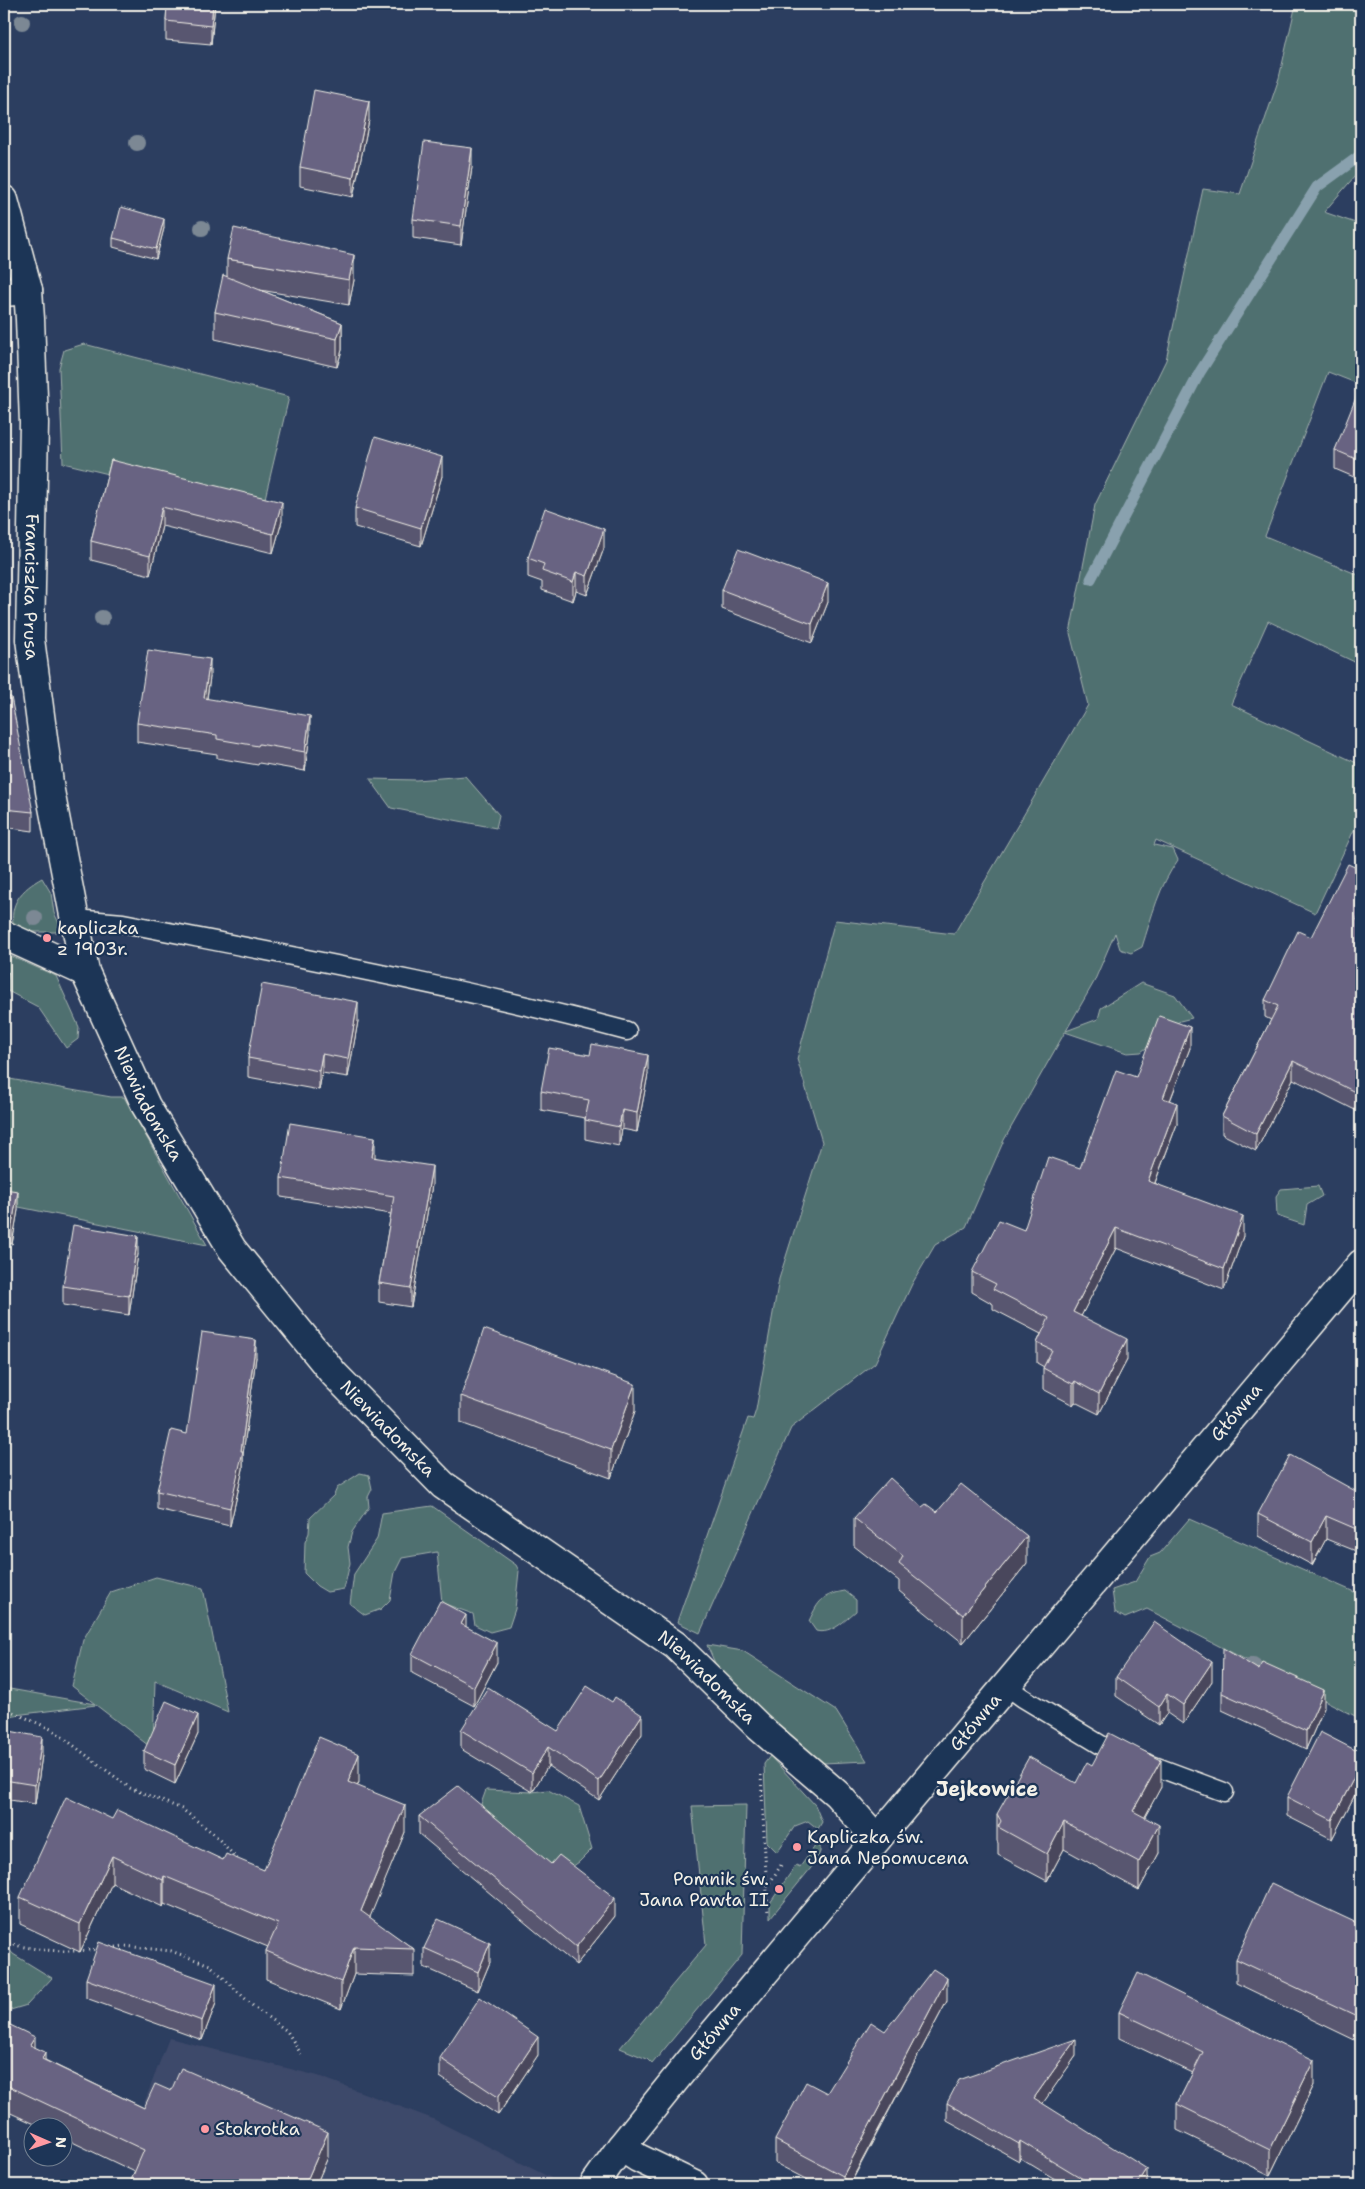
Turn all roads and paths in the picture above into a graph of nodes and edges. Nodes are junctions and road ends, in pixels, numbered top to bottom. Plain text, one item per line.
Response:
1 (4, 200) edge
2 (16, 291) edge
3 (75, 919) junction
4 (4, 935) edge
5 (85, 972) junction
6 (627, 1031) dead end
7 (1361, 1264) edge
8 (1006, 1684) junction
9 (4, 1708) edge
10 (759, 1727) junction
11 (1224, 1792) dead end
12 (877, 1839) junction
13 (239, 1862) edge
14 (783, 1862) dead end
15 (767, 1887) junction
16 (768, 1915) dead end
17 (4, 1942) edge
18 (301, 2054) dead end
19 (621, 2147) junction
20 (594, 2185) edge
21 (694, 2185) edge

1 - 2 street, Franciszka Prusa
2 - 3 street, Franciszka Prusa
3 - 5 street, Franciszka Prusa
3 - 6 lane
4 - 5 street
5 - 10 street, Niewiadomska
7 - 8 street, Główna
8 - 11 lane
8 - 12 street, Główna
9 - 13 path
10 - 12 street, Niewiadomska
10 - 15 path
12 - 19 street, Główna
14 - 15 path
15 - 16 path
17 - 18 path
19 - 20 street, Główna
19 - 21 street

